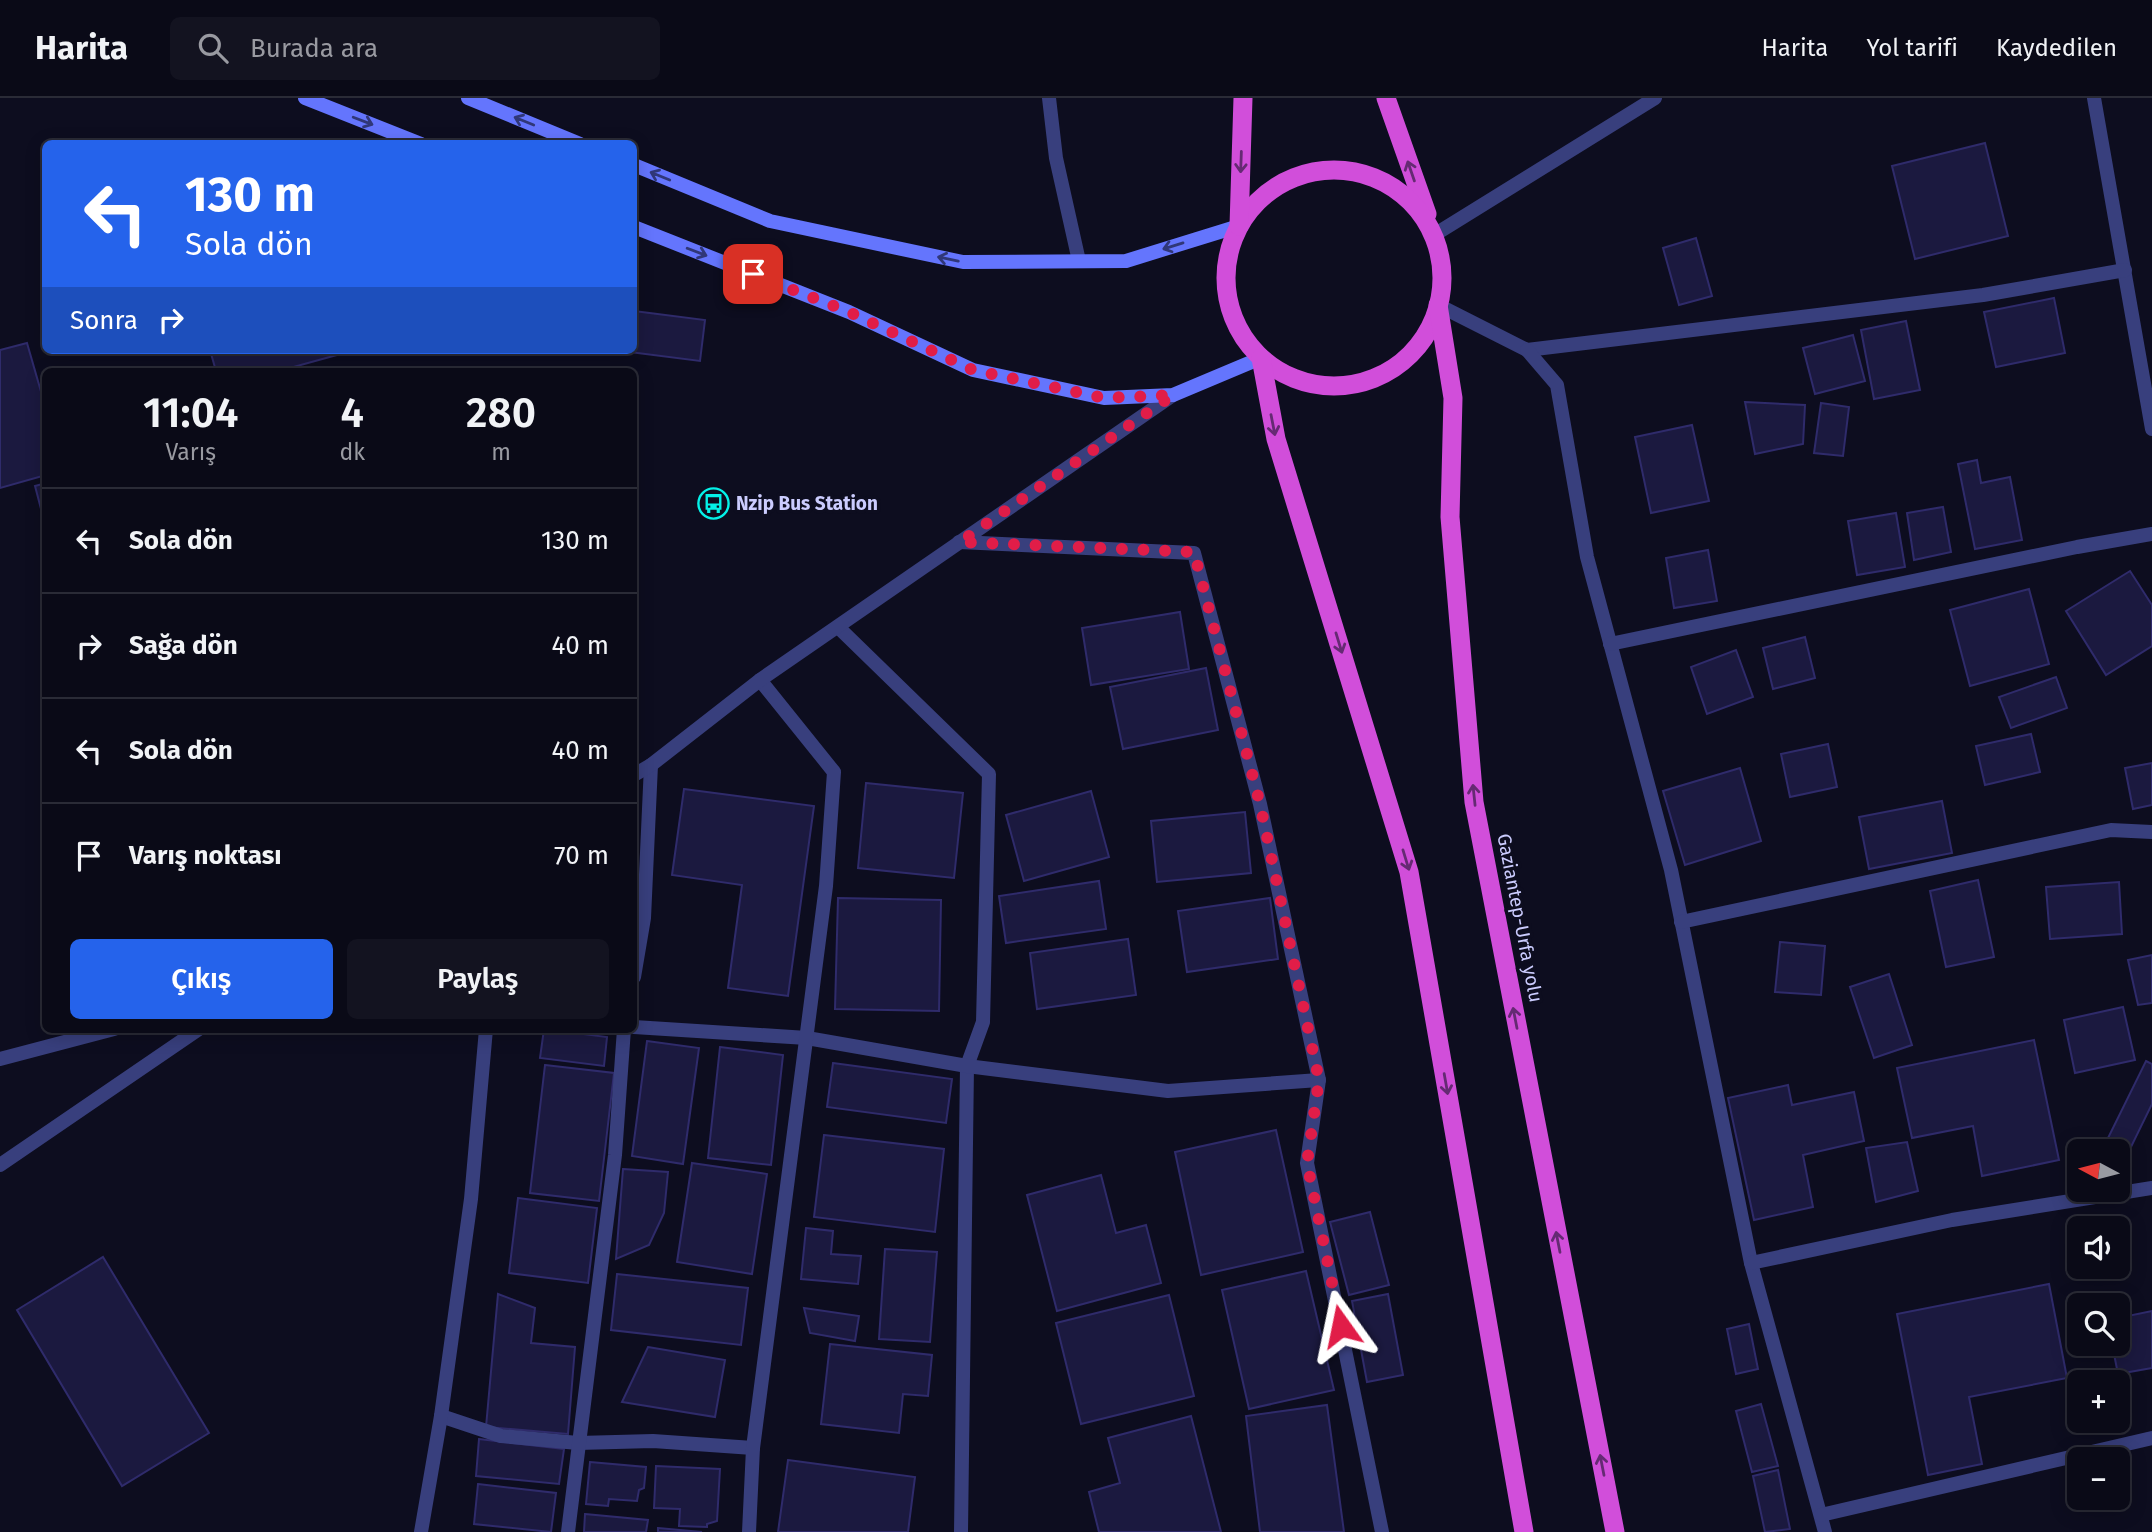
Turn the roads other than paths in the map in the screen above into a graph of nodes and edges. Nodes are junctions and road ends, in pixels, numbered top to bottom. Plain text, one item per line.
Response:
1 (305, 98) edge
2 (468, 98) edge
3 (1049, 98) edge
4 (1243, 98) edge
5 (1386, 98) edge
6 (1655, 98) edge
7 (2094, 98) edge
8 (411, 140) edge
9 (570, 140) edge
10 (637, 166) edge
11 (1238, 226) junction
12 (637, 228) edge
13 (1434, 235) junction
14 (1079, 261) junction
15 (2125, 270) junction
16 (1438, 305) junction
17 (1527, 350) junction
18 (1261, 358) junction
19 (1173, 395) junction
20 (2152, 429) edge
21 (2152, 534) edge
22 (960, 542) junction
23 (838, 627) junction
24 (1611, 644) junction
25 (760, 680) junction
26 (652, 765) junction
27 (637, 773) edge
28 (2152, 832) edge
29 (1681, 922) junction
30 (637, 959) edge
31 (637, 1027) edge
32 (99, 1033) edge
33 (193, 1033) edge
34 (486, 1033) edge
35 (624, 1033) edge
36 (807, 1038) junction
37 (0, 1059) edge
38 (967, 1066) junction
39 (1319, 1080) junction
40 (0, 1165) edge
41 (2152, 1188) edge
42 (1751, 1263) junction
43 (441, 1416) junction
44 (2152, 1438) edge
45 (578, 1443) junction
46 (753, 1448) junction
47 (1821, 1515) junction
48 (421, 1532) edge
49 (568, 1532) edge
50 (749, 1532) edge
51 (961, 1532) edge
52 (1382, 1532) edge
53 (1524, 1532) edge
54 (1615, 1532) edge
55 (1825, 1532) edge

1 -> 8 main road
9 -> 2 main road
3 - 14 street
4 -> 11 highway
13 -> 5 highway
6 - 13 street
7 - 15 street
14 -> 10 main road
11 - 13 highway
11 -> 14 main road
11 - 18 highway
12 -> 19 main road
13 - 16 highway
15 - 17 street
15 - 20 street
16 - 17 street
16 - 18 highway
54 -> 16 highway, Gaziantep-Urfa yolu
17 - 24 street
18 - 19 main road
18 -> 53 highway
19 - 22 street
21 - 24 street
22 - 23 street
22 - 39 street
23 - 25 street
23 - 38 street
24 - 29 street
25 - 26 street
25 - 36 street
26 - 27 street
26 - 30 street
28 - 29 street
29 - 42 street
31 - 36 street
32 - 37 street
33 - 40 street
34 - 43 street
35 - 45 street
36 - 38 street
36 - 46 street
38 - 39 street
38 - 51 street
39 - 52 street
41 - 42 street
42 - 47 street
43 - 45 street
43 - 48 street
44 - 47 street
45 - 46 street
45 - 49 street
46 - 50 street
47 - 55 street

